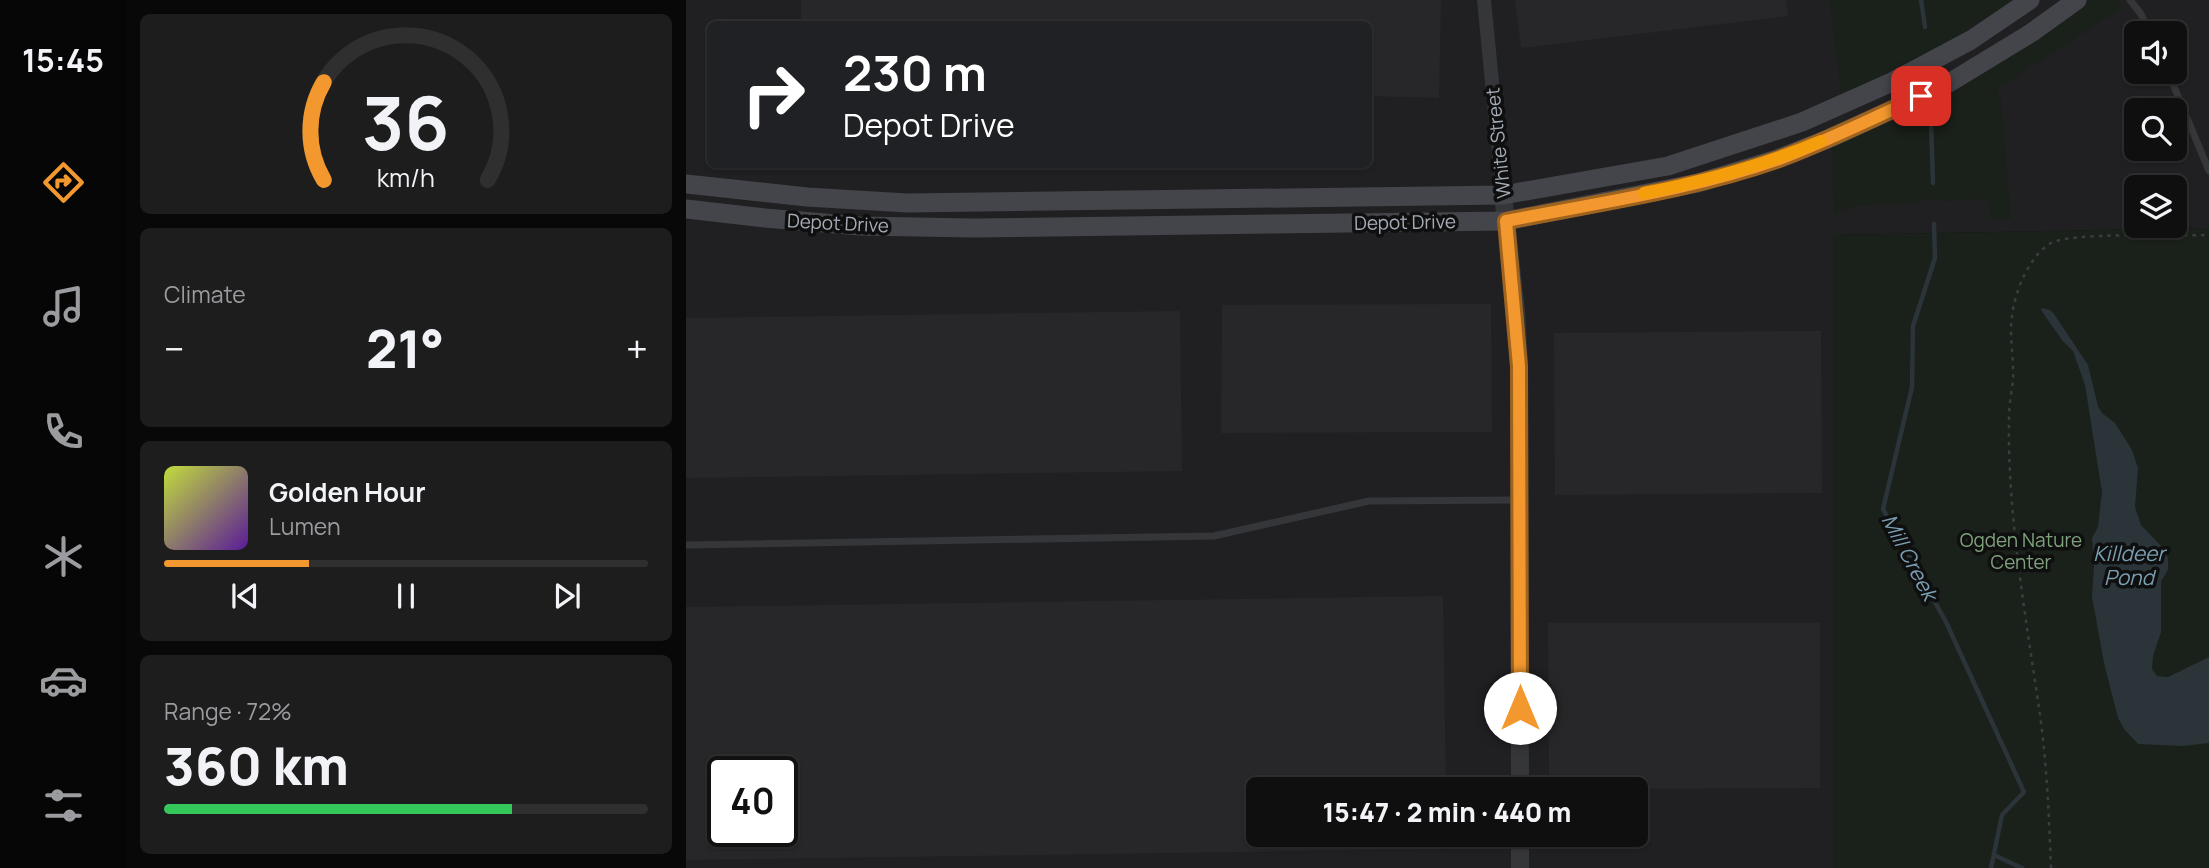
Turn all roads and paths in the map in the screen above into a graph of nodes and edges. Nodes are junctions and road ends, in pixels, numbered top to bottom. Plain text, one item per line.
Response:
1 (1484, 0) edge
2 (2030, 0) edge
3 (2077, 0) edge
4 (2130, 0) edge
5 (2144, 21) edge
6 (2173, 84) edge
7 (2209, 170) edge
8 (686, 184) edge
9 (1503, 195) junction
10 (686, 209) edge
11 (1506, 221) junction
12 (2209, 235) edge
13 (1520, 500) junction
14 (686, 545) edge
15 (1520, 777) edge
16 (1520, 847) edge
17 (2051, 867) edge
18 (1520, 868) edge

1 - 9 street, White Street
2 - 9 main road, Depot Drive
3 - 11 main road, Depot Drive
4 - 5 lane
6 - 7 lane
8 - 9 main road, Depot Drive
9 - 11 street, White Street
10 - 11 main road, Depot Drive
11 - 13 street, White Street
12 - 17 path
13 - 14 lane
13 - 15 street, White Street
16 - 18 street

